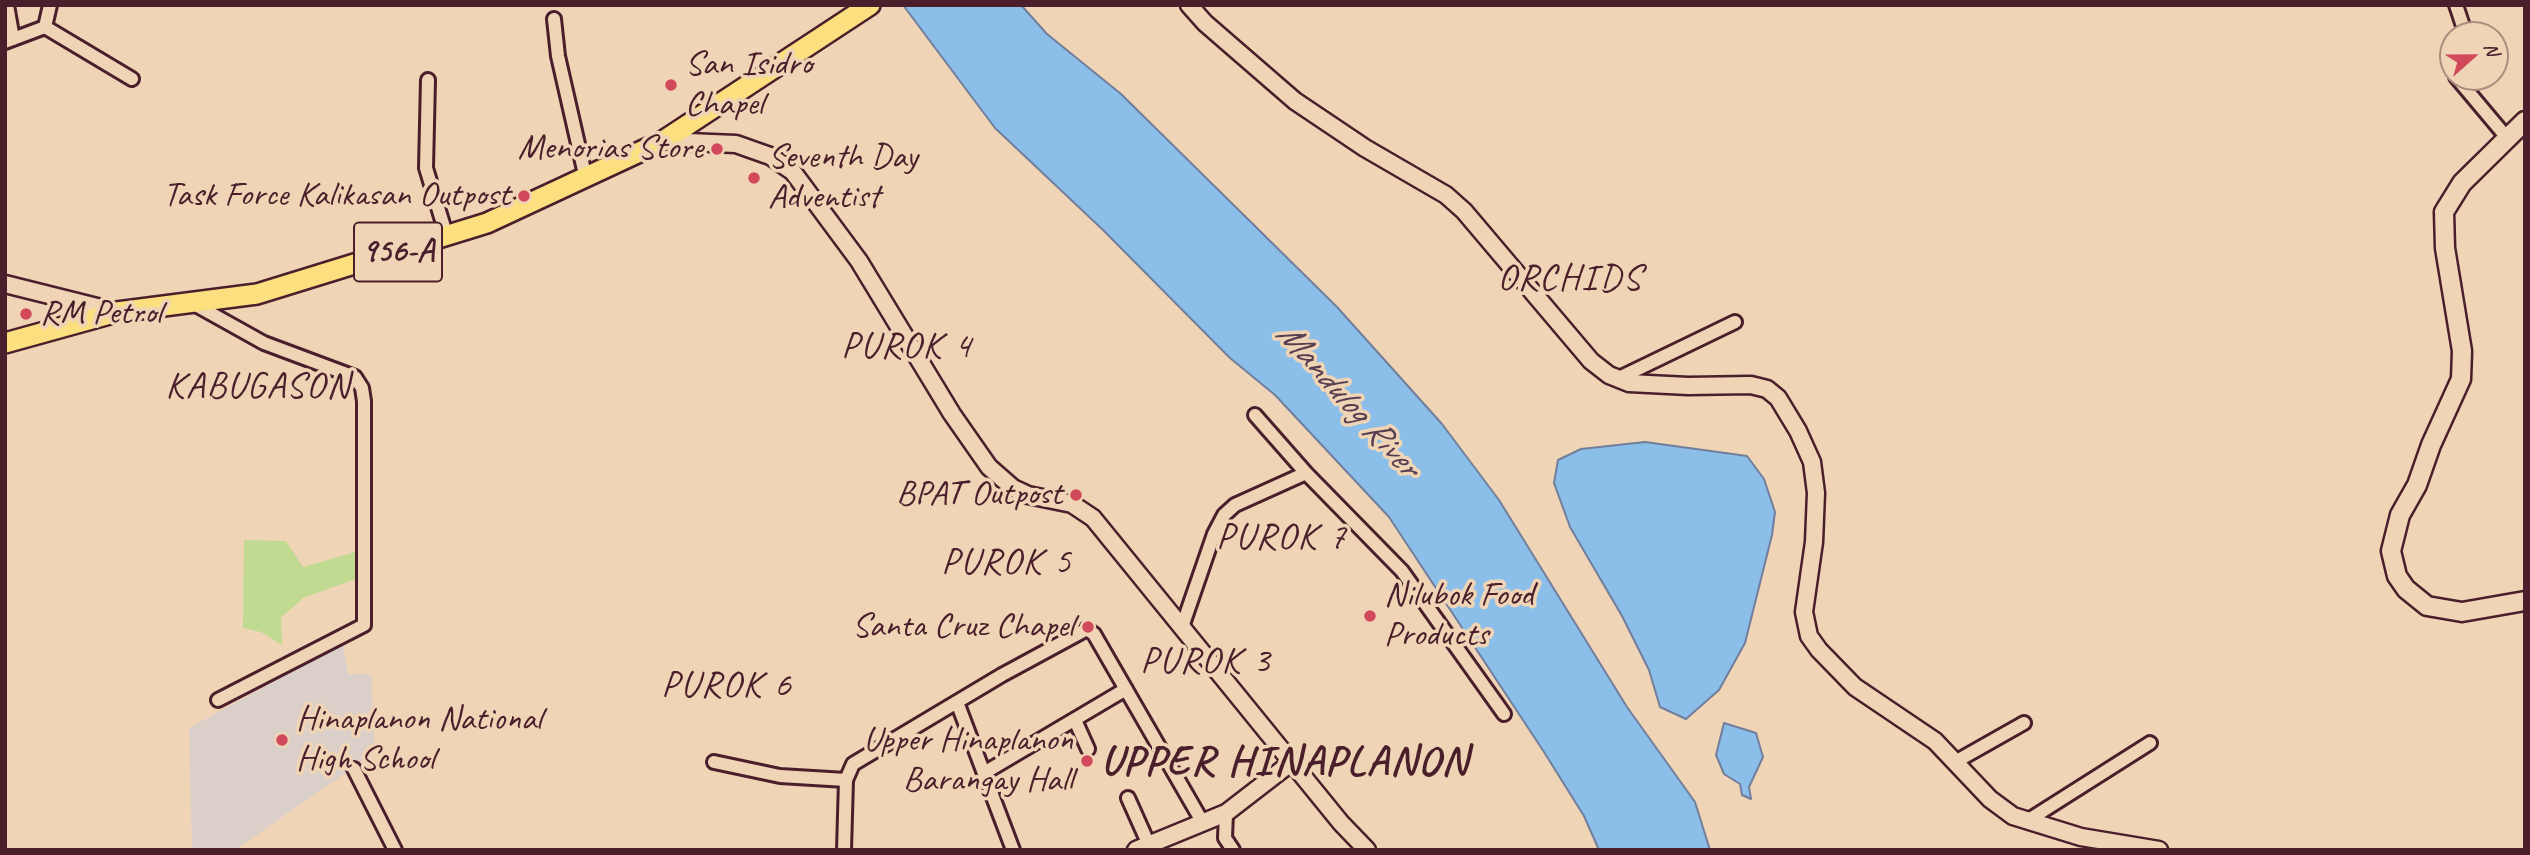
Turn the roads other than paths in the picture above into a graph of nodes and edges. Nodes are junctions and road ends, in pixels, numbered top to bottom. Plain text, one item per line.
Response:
1 (7, 5) edge
2 (50, 5) edge
3 (870, 5) edge
4 (1189, 5) edge
5 (554, 19) dead end
6 (45, 27) junction
7 (9, 40) edge
8 (132, 79) dead end
9 (428, 80) dead end
10 (2468, 91) edge
11 (2525, 121) edge
12 (2508, 139) junction
13 (663, 141) junction
14 (586, 180) junction
15 (447, 237) junction
16 (5, 284) edge
17 (194, 304) junction
18 (117, 312) junction
19 (1735, 322) dead end
20 (5, 343) edge
21 (1616, 379) junction
22 (1255, 415) dead end
23 (1306, 473) junction
24 (2525, 601) edge
25 (1182, 627) junction
26 (1126, 689) junction
27 (218, 700) dead end
28 (957, 702) junction
29 (1504, 715) dead end
30 (1075, 720) junction
31 (2024, 723) dead end
32 (2150, 743) dead end
33 (1088, 750) dead end
34 (714, 762) dead end
35 (1292, 762) junction
36 (1955, 762) junction
37 (354, 769) dead end
38 (984, 773) junction
39 (846, 780) junction
40 (1128, 798) dead end
41 (1226, 813) junction
42 (2026, 821) junction
43 (1203, 823) junction
44 (1143, 847) edge
45 (395, 850) edge
46 (844, 850) edge
47 (1013, 850) edge
48 (1233, 850) edge
49 (1367, 850) edge
50 (2159, 850) edge

1 - 7 street
2 - 6 street
3 - 13 main road, 956-A
4 - 21 street
5 - 14 street
6 - 7 street
6 - 8 street
9 - 15 street
10 - 12 street
11 - 12 main road
12 - 24 main road
13 - 14 main road, 956-A
13 - 25 street
14 - 15 main road, 956-A
15 - 17 main road, 956-A
16 - 18 street, 956-A
17 - 18 main road, 956-A
17 - 27 street
18 - 20 main road, 956-A
19 - 21 street
21 - 36 street
22 - 23 street
23 - 25 street
23 - 29 street
25 - 35 street
26 - 28 street
26 - 30 street
26 - 43 street
28 - 38 street
28 - 39 street
30 - 33 street
30 - 38 street
31 - 36 street
32 - 42 street
34 - 39 street
35 - 41 street
35 - 49 street
36 - 42 street
37 - 45 street
38 - 47 street
39 - 46 street
40 - 44 street
41 - 43 street
41 - 48 street
42 - 50 street
43 - 44 street

